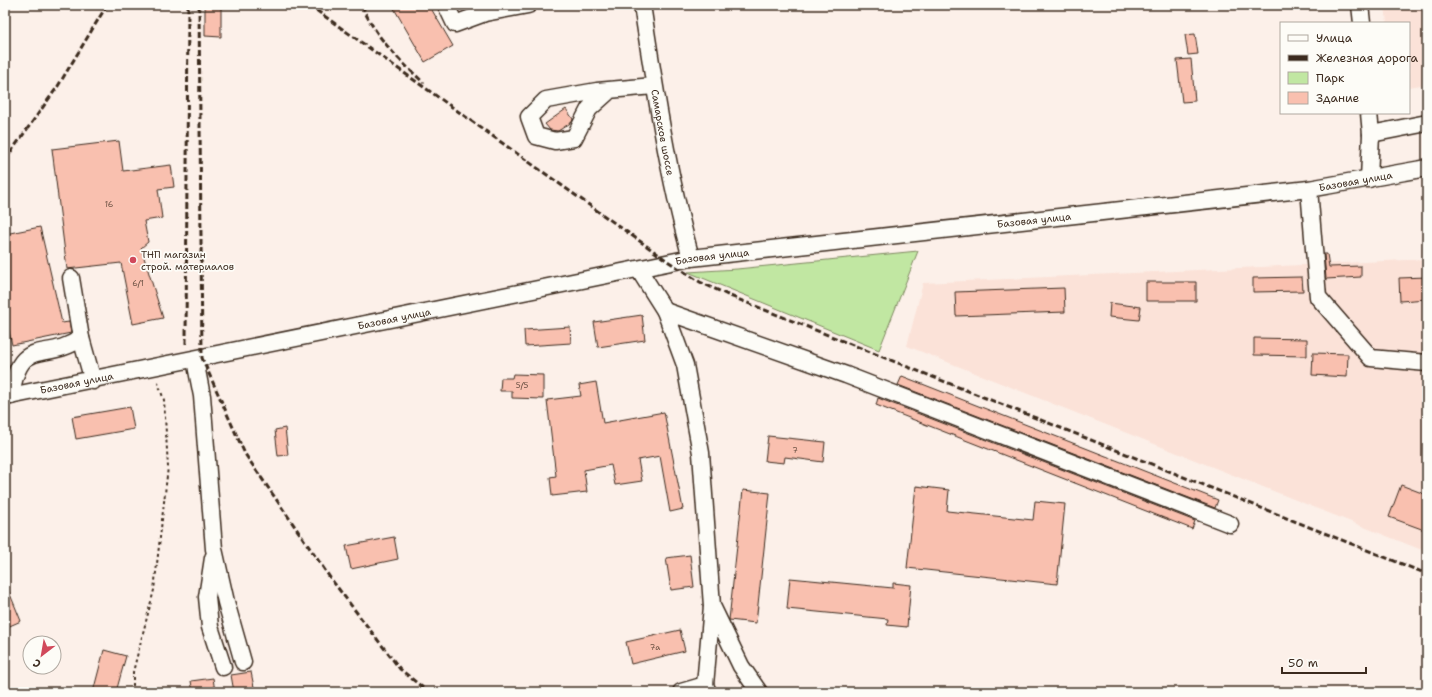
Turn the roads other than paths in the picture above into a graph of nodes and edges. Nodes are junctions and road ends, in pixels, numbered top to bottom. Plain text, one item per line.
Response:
1 (446, 5) edge
2 (528, 5) edge
3 (642, 5) edge
4 (1360, 5) edge
5 (1362, 22) edge
6 (654, 86) junction
7 (609, 91) junction
8 (1369, 114) edge
9 (1427, 123) edge
10 (1371, 134) junction
11 (1427, 168) edge
12 (1369, 179) junction
13 (1309, 189) junction
14 (691, 258) junction
15 (638, 270) junction
16 (71, 278) dead end
17 (665, 312) junction
18 (81, 338) junction
19 (195, 360) junction
20 (1427, 363) edge
21 (93, 381) junction
22 (8, 397) edge
23 (1230, 524) dead end
24 (214, 549) junction
25 (712, 606) junction
26 (243, 662) dead end
27 (223, 667) dead end
28 (707, 688) edge
29 (681, 692) edge
30 (759, 692) edge

1 - 2 street
3 - 6 street, Самарское шоссе
4 - 5 street
6 - 7 street
6 - 14 street, Самарское шоссе
7 - 7 street
8 - 10 street
9 - 10 street
10 - 12 street
11 - 12 street, Базовая улица
12 - 13 street, Базовая улица
13 - 14 street, Базовая улица
13 - 20 street
14 - 15 street, Базовая улица
15 - 17 street
15 - 19 street, Базовая улица
16 - 18 street
17 - 23 street
17 - 25 street
18 - 21 street
18 - 22 street
19 - 21 street, Базовая улица
19 - 24 street
21 - 22 street, Базовая улица
24 - 26 street
24 - 27 street
25 - 28 street
25 - 30 street
28 - 29 street

